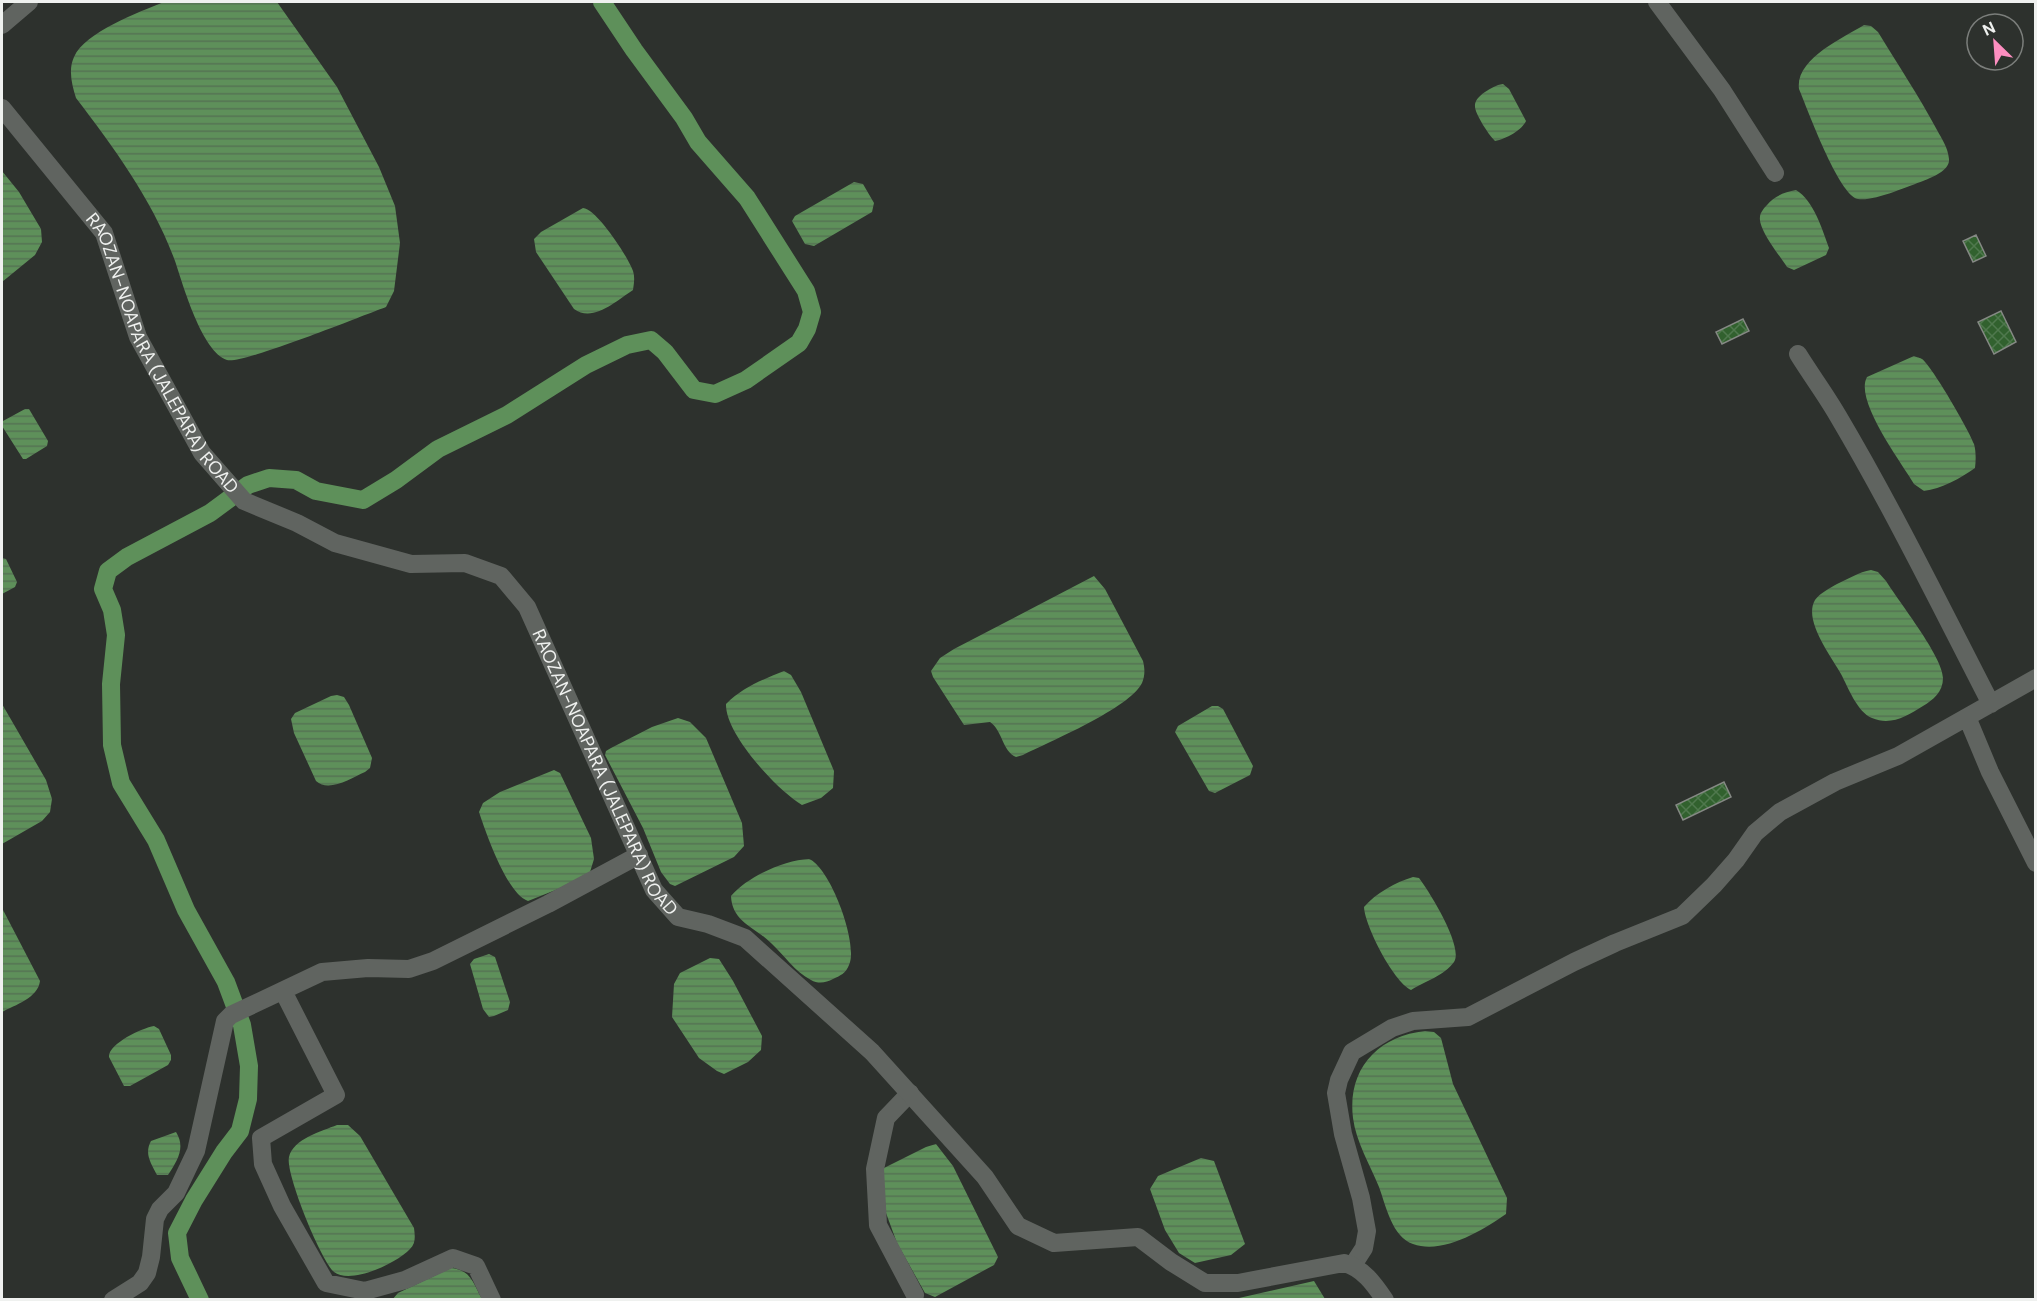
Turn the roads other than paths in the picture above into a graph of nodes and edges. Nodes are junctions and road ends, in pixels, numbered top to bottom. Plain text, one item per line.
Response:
1 (29, 2) edge
2 (1657, 2) edge
3 (2, 25) edge
4 (2, 108) edge
5 (1775, 173) dead end
6 (1798, 354) dead end
7 (2036, 678) edge
8 (1990, 704) junction
9 (1967, 717) junction
10 (639, 855) junction
11 (2036, 863) edge
12 (283, 991) junction
13 (910, 1094) junction
14 (1353, 1265) junction
15 (915, 1295) dead end
16 (113, 1299) edge
17 (492, 1299) edge
18 (1385, 1299) edge

1 - 3 street
2 - 5 street
4 - 10 street, RAOZAN-NOAPARA (JALEPARA) ROAD
6 - 8 street
7 - 8 street
8 - 9 street
9 - 11 street
9 - 14 street
10 - 12 street
10 - 13 street, RAOZAN-NOAPARA (JALEPARA) ROAD
12 - 16 street
12 - 17 street
13 - 14 street, RAOZAN-NOAPARA (JALEPARA) ROAD
13 - 15 street
14 - 18 street

